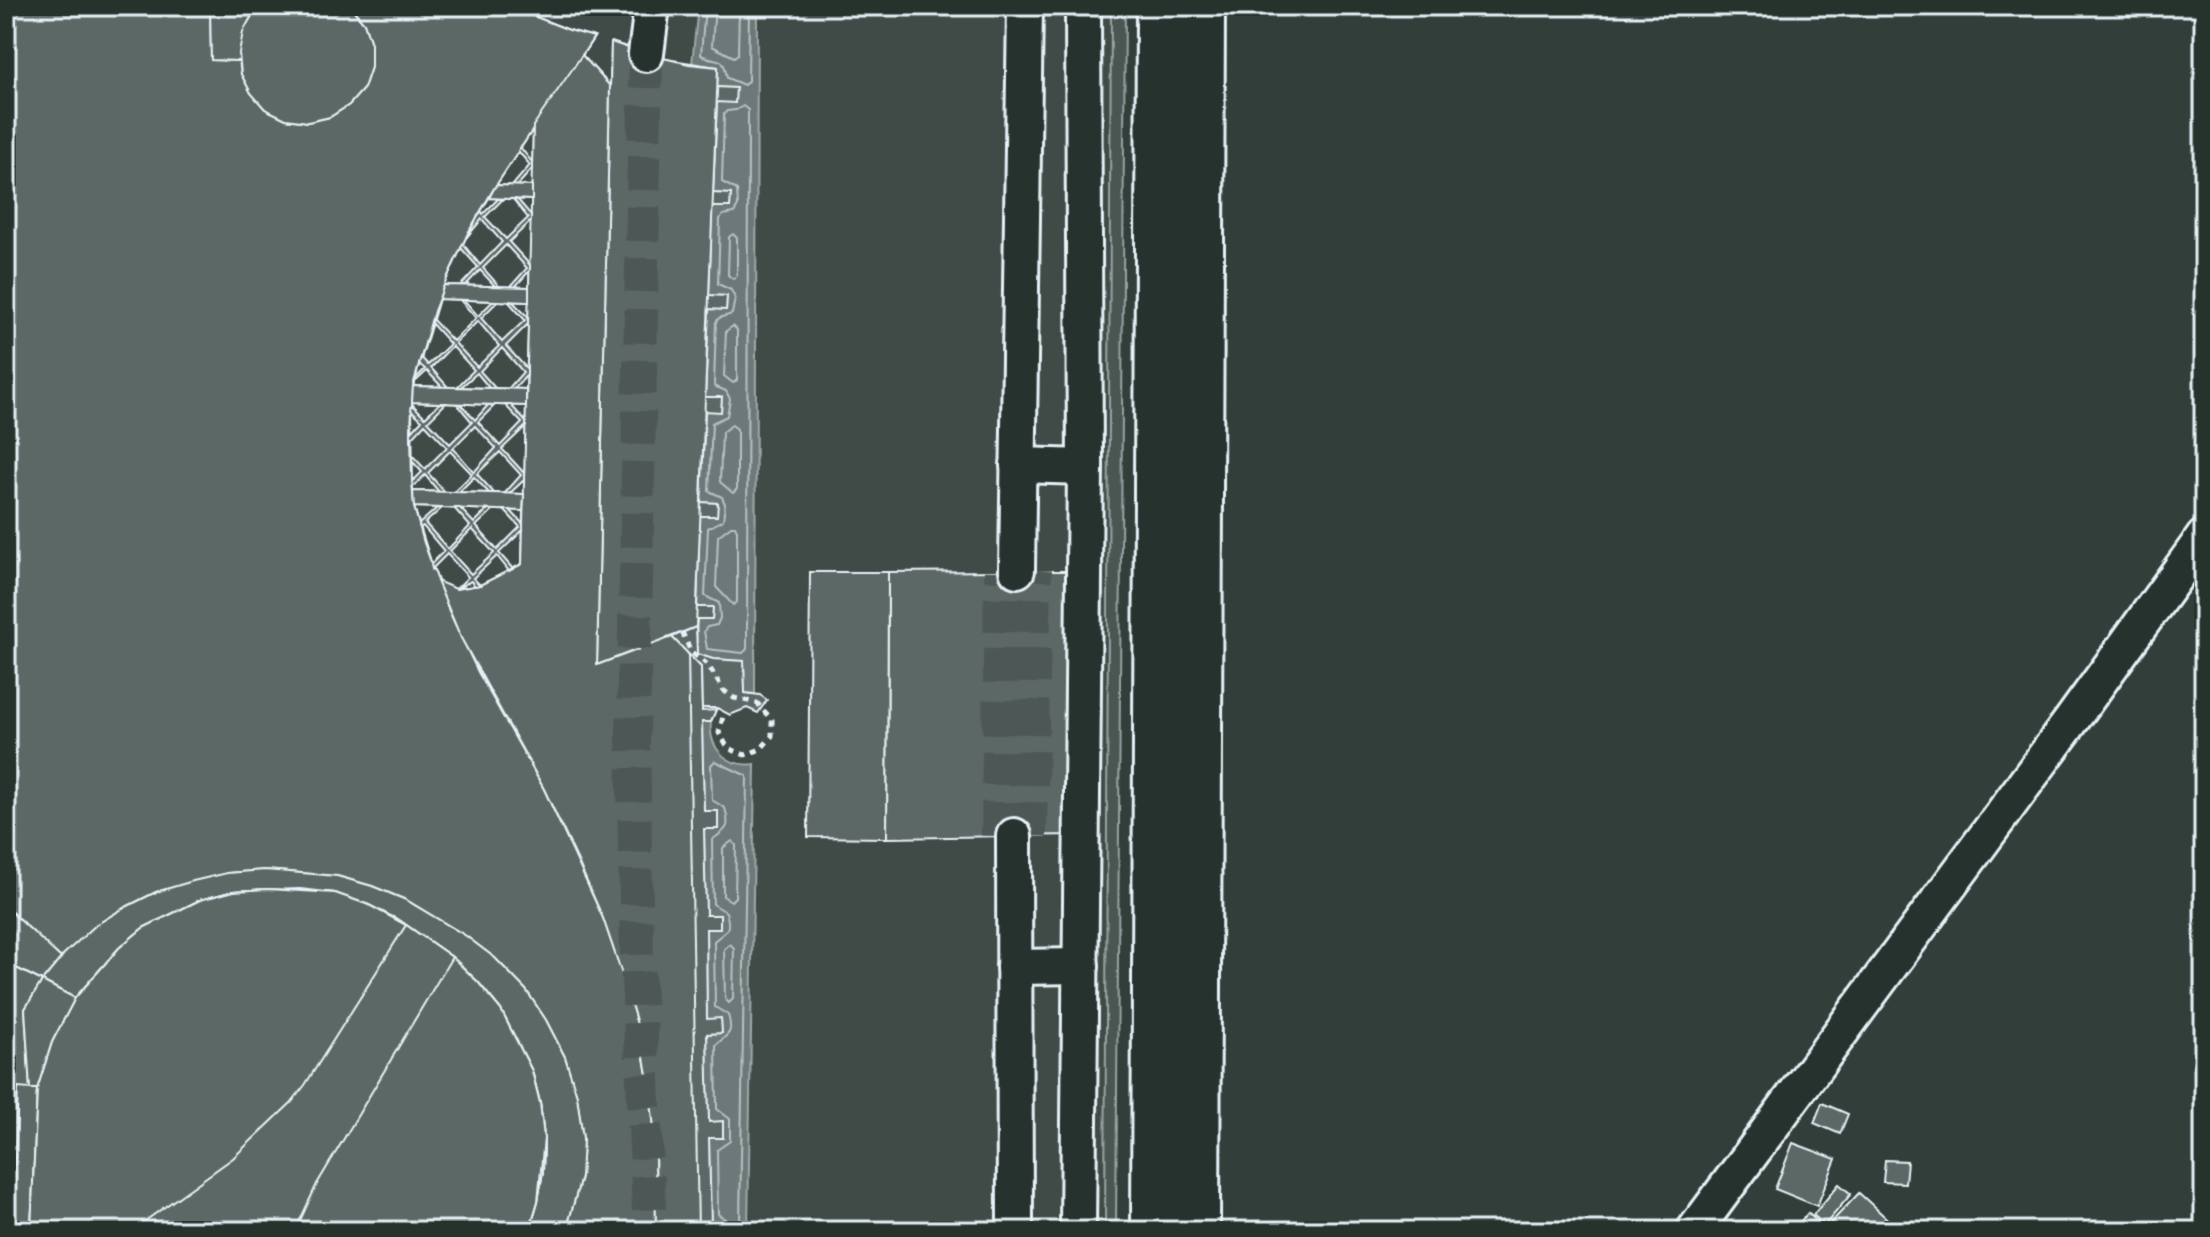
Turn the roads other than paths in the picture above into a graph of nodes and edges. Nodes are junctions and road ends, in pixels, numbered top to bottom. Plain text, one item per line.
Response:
1 (652, 6) edge
2 (1025, 6) edge
3 (1083, 6) edge
4 (1159, 6) edge
5 (1202, 6) edge
6 (646, 54) tunnel mouth
7 (1018, 465) junction
8 (1085, 467) junction
9 (2204, 537) edge
10 (1018, 571) tunnel mouth
11 (1014, 836) tunnel mouth
12 (1081, 966) junction
13 (1014, 967) junction
14 (1015, 1231) edge
15 (1078, 1231) edge
16 (1154, 1231) edge
17 (1197, 1231) edge
18 (1694, 1231) edge

1 - 6 street
2 - 7 street
3 - 8 street
4 - 16 highway
5 - 17 highway
7 - 8 street
7 - 10 street
8 - 12 street
9 - 18 street
11 - 13 street
12 - 13 street
12 - 15 street
13 - 14 street

